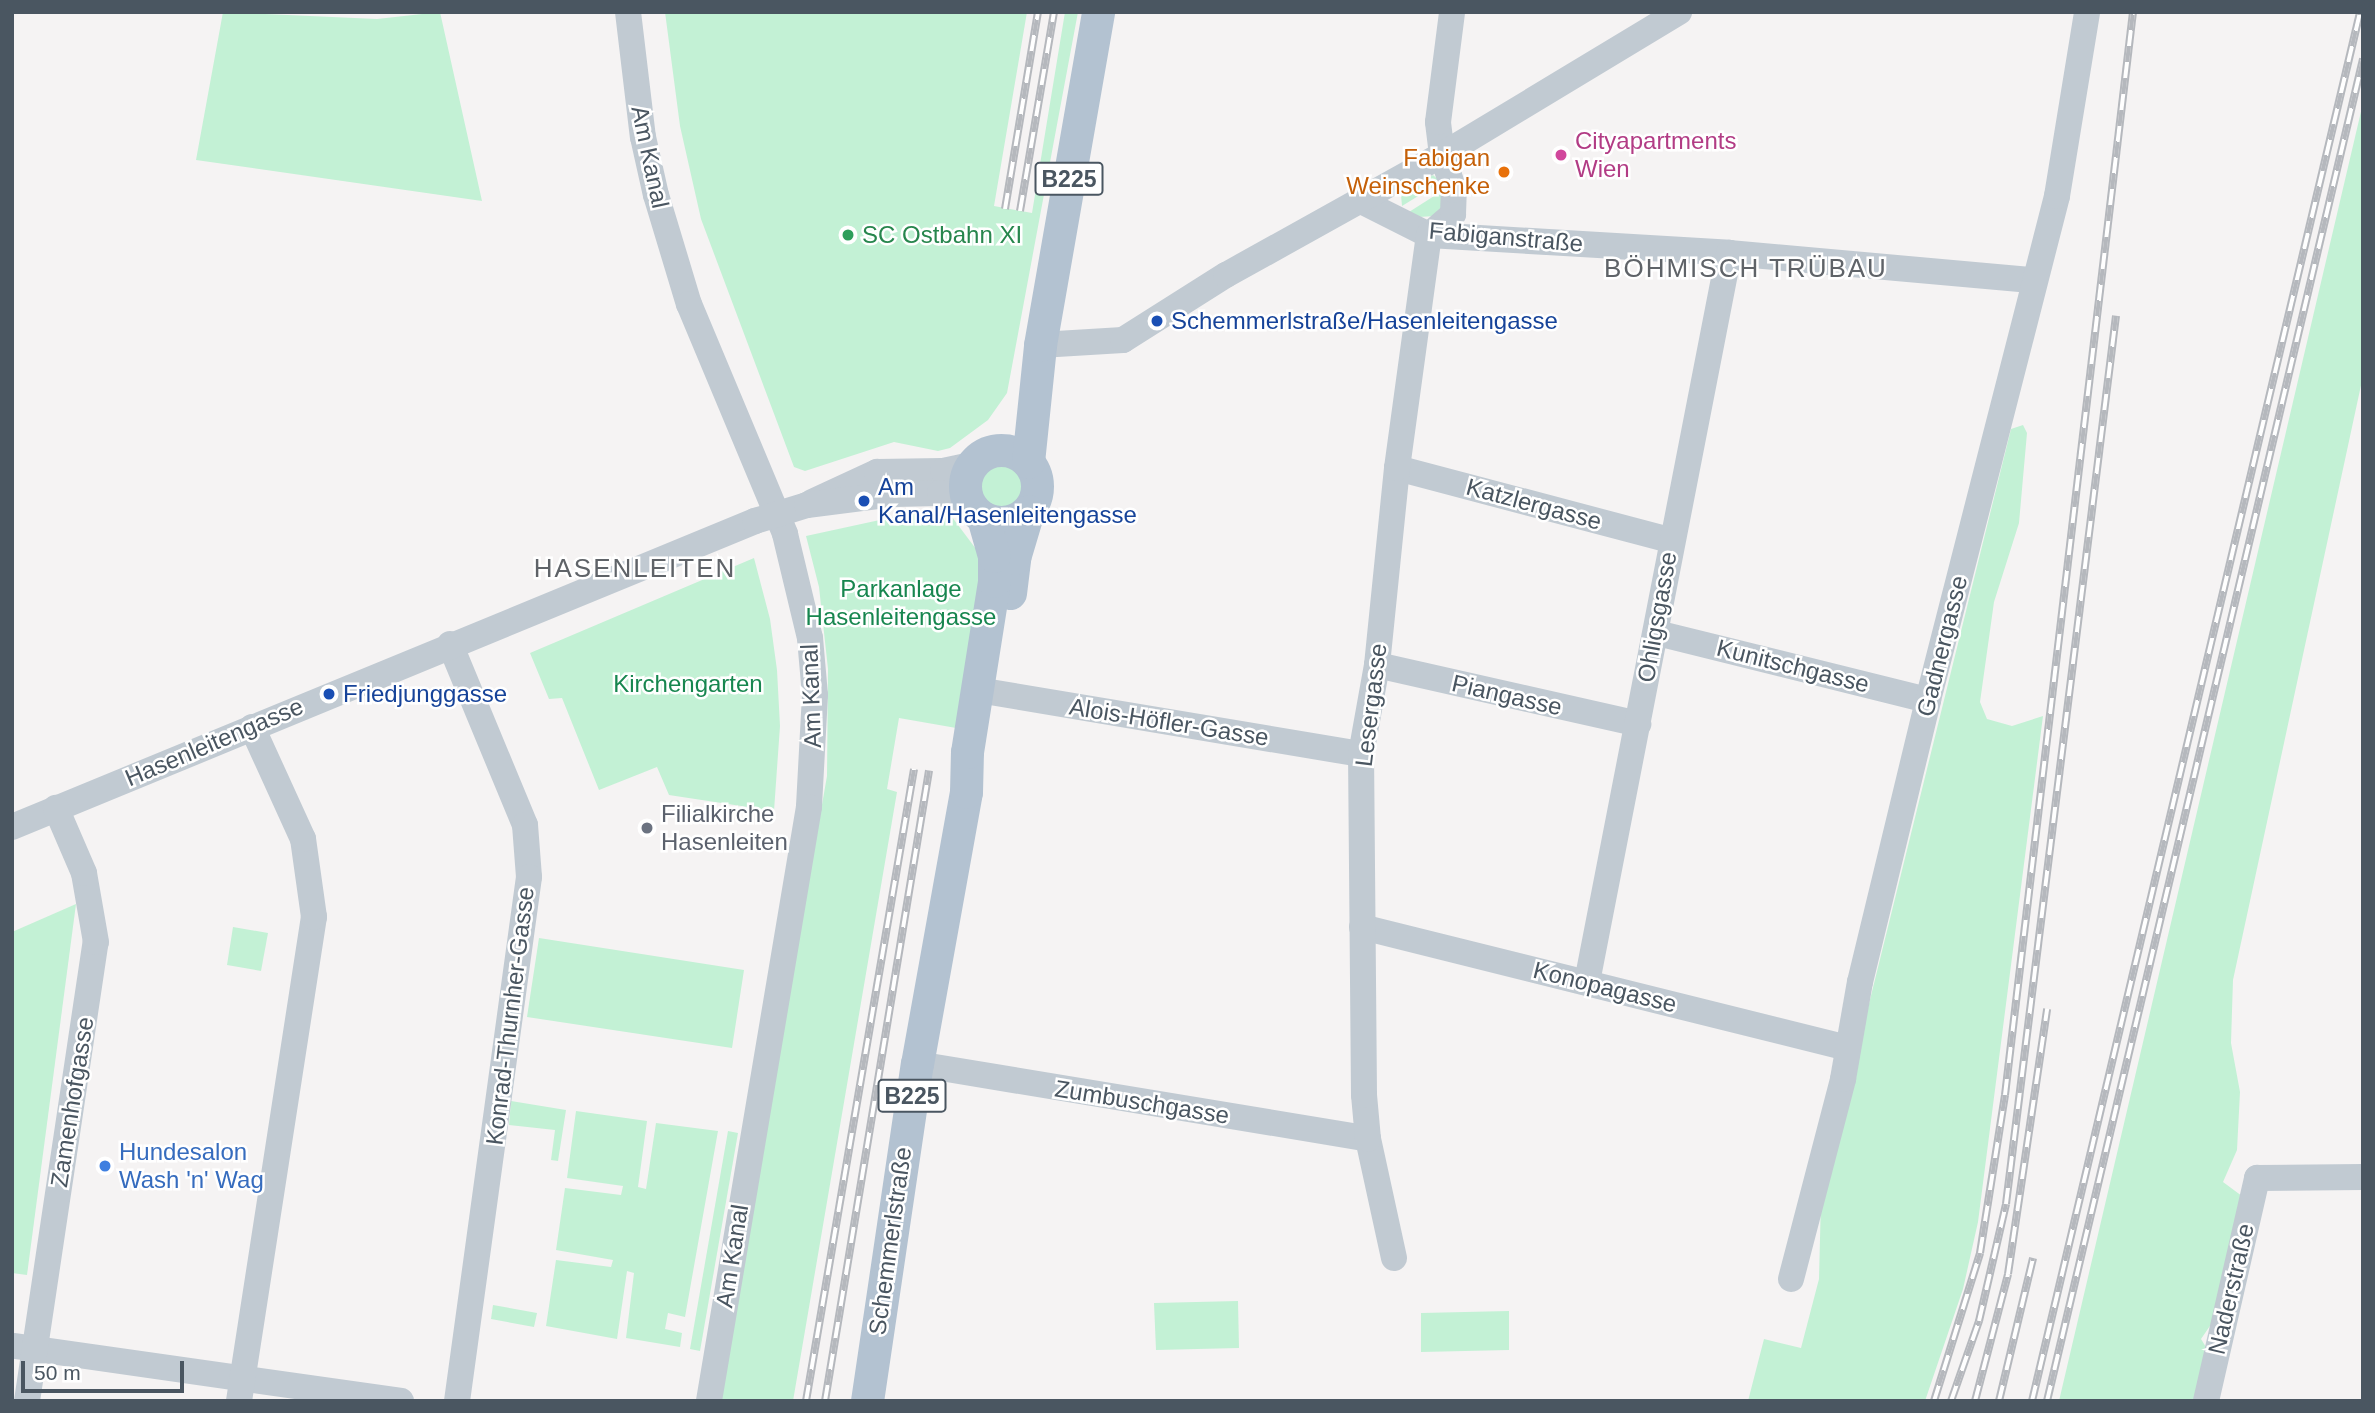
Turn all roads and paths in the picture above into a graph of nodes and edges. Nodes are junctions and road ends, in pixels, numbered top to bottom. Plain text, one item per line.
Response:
1 (628, 12) edge
2 (1098, 12) edge
3 (1452, 12) edge
4 (1679, 12) edge
5 (2087, 12) edge
6 (1442, 155) junction
7 (1361, 201) junction
8 (1429, 235) junction
9 (1729, 253) junction
10 (2034, 280) junction
11 (1040, 345) junction
12 (1000, 459) junction
13 (1397, 468) junction
14 (807, 505) junction
15 (975, 509) junction
16 (1028, 511) junction
17 (778, 513) junction
18 (1670, 540) junction
19 (1657, 633) junction
20 (450, 644) junction
21 (1377, 665) junction
22 (989, 692) junction
23 (1928, 699) junction
24 (1638, 724) junction
25 (252, 727) junction
26 (1362, 754) junction
27 (56, 808) junction
28 (12, 827) edge
29 (1362, 928) junction
30 (1587, 982) junction
31 (1847, 1048) junction
32 (917, 1064) junction
33 (1368, 1139) junction
34 (2363, 1177) edge
35 (1394, 1258) dead end
36 (1791, 1279) dead end
37 (24, 1348) junction
38 (241, 1389) edge
39 (27, 1401) edge
40 (401, 1401) edge
41 (457, 1401) edge
42 (709, 1401) edge
43 (867, 1401) edge
44 (2206, 1401) edge

1 - 17 street, Am Kanal
2 - 11 main road, B225
3 - 6 street
4 - 6 street
5 - 10 street, Gadnergasse
6 - 7 street
6 - 8 street
7 - 8 street, Fabiganstraße
7 - 11 street
8 - 9 street, Fabiganstraße
8 - 13 street, Lesergasse
9 - 10 street, Fabiganstraße
9 - 18 street, Ohligsgasse
10 - 23 street, Gadnergasse
11 - 12 main road, B225
12 - 14 street, Hasenleitengasse
12 - 15 main road, B225
12 - 16 main road, B225
13 - 18 street, Katzlergasse
13 - 21 street, Lesergasse
14 - 15 street, Hasenleitengasse
14 - 17 street, Hasenleitengasse
15 - 16 main road
15 - 22 main road, Schemmerlstraße / B225
16 - 22 main road, Schemmerlstraße / B225
17 - 20 street, Hasenleitengasse
17 - 42 street, Am Kanal
18 - 19 street, Ohligsgasse
19 - 23 street, Kunitschgasse
19 - 24 street, Ohligsgasse
20 - 25 street, Hasenleitengasse
20 - 41 street, Konrad-Thurnher-Gasse
21 - 24 street, Piangasse
21 - 26 street, Lesergasse
22 - 26 street, Alois-Höfler-Gasse
22 - 32 main road, Schemmerlstraße / B225
23 - 31 street, Gadnergasse
24 - 30 street, Ohligsgasse
25 - 27 street, Hasenleitengasse
25 - 38 street
26 - 29 street, Lesergasse
27 - 28 street, Hasenleitengasse
27 - 37 street, Zamenhofgasse
29 - 30 street, Konopagasse
29 - 33 street, Lesergasse
30 - 31 street, Konopagasse
31 - 36 street, Gadnergasse
32 - 33 street, Zumbuschgasse
32 - 43 main road, Schemmerlstraße / B225
33 - 35 street, Lesergasse
34 - 44 street, Naderstraße
37 - 38 street
37 - 39 street, Zamenhofgasse
38 - 40 street

